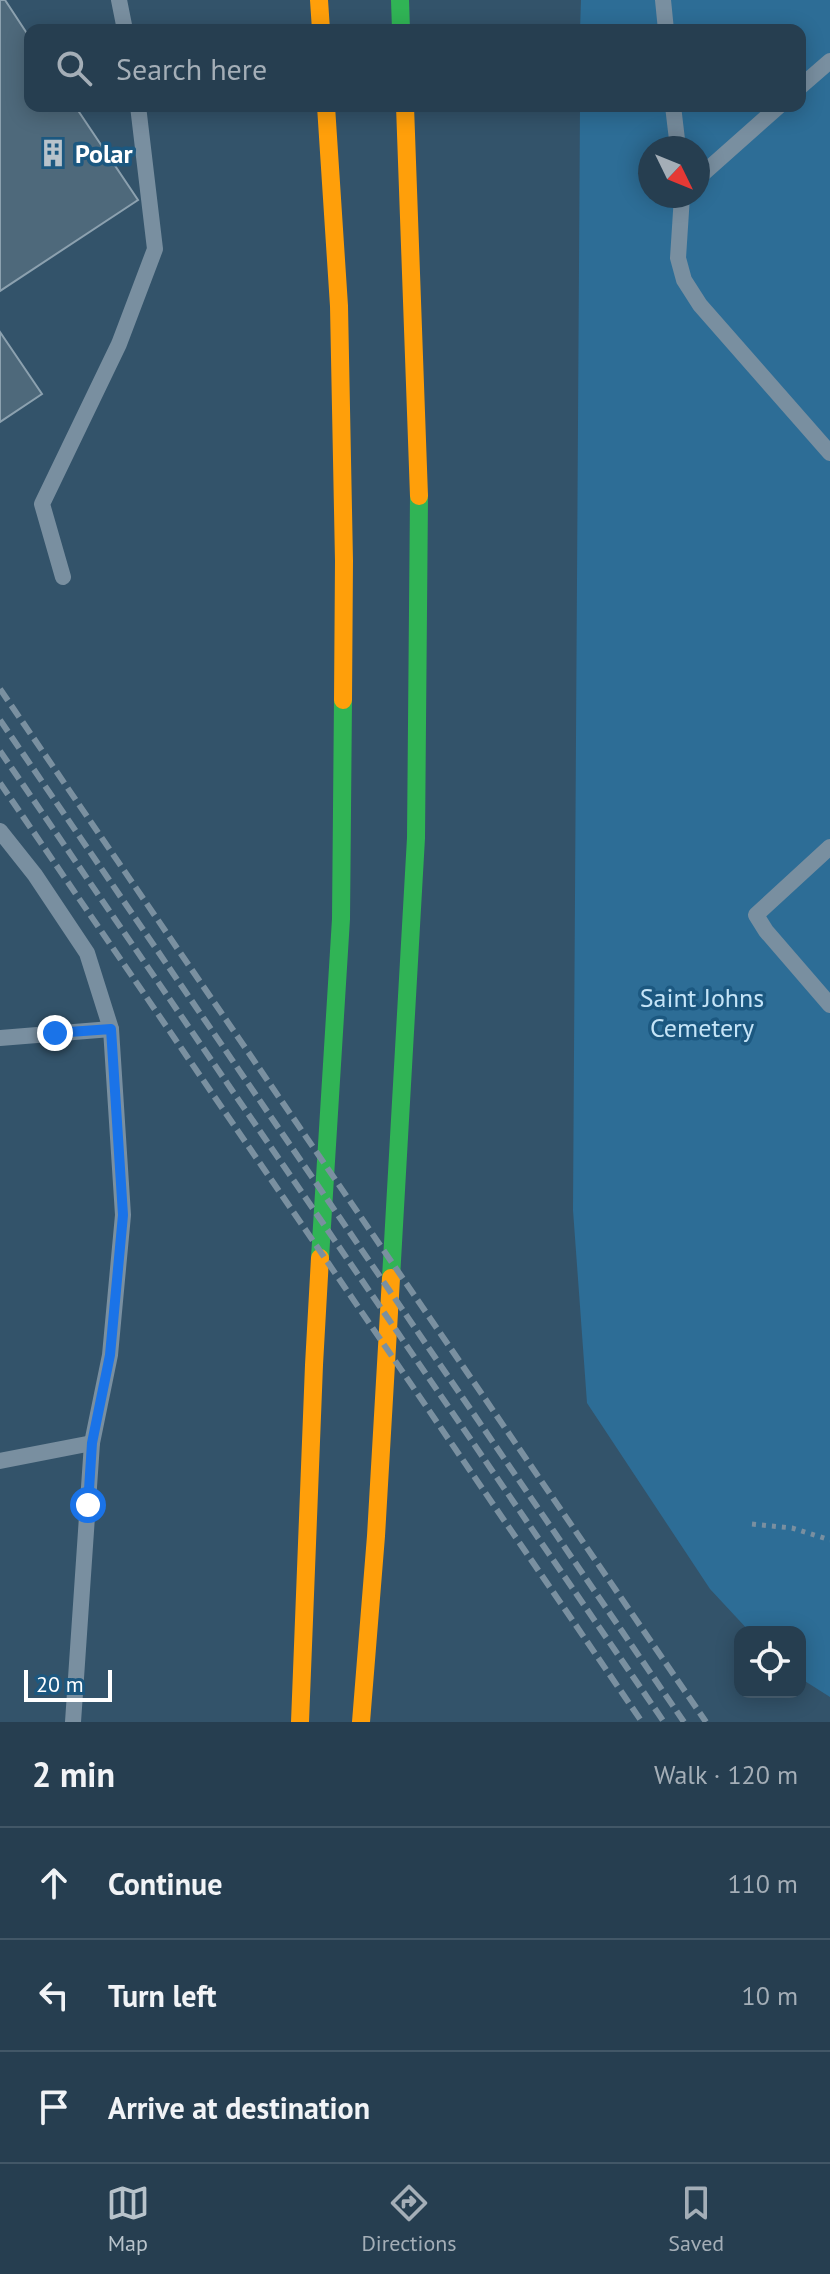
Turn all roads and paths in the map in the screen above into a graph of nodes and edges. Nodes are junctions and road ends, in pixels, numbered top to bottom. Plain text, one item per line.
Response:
1 (119, 0) edge
2 (319, 0) edge
3 (400, 0) edge
4 (663, 0) edge
5 (124, 24) edge
6 (321, 24) edge
7 (401, 24) edge
8 (665, 24) edge
9 (830, 61) edge
10 (806, 82) edge
11 (139, 112) edge
12 (326, 112) edge
13 (405, 112) edge
14 (674, 112) edge
15 (772, 112) edge
16 (677, 136) edge
17 (710, 167) edge
18 (681, 208) edge
19 (830, 453) edge
20 (63, 577) dead end
21 (0, 831) edge
22 (830, 847) edge
23 (830, 1005) edge
24 (111, 1029) junction
25 (0, 1038) edge
26 (92, 1443) junction
27 (0, 1461) edge
28 (752, 1524) dead end
29 (830, 1540) edge
30 (301, 1672) junction
31 (73, 1722) edge
32 (287, 1722) edge
33 (300, 1722) edge
34 (361, 1722) edge

1 - 5 lane
2 - 6 highway
3 - 7 highway
4 - 8 lane
9 - 10 lane
11 - 20 lane
12 - 30 highway
13 - 34 highway
14 - 16 lane
15 - 17 lane
18 - 19 lane
21 - 24 lane
22 - 23 lane
24 - 25 lane
24 - 26 lane
26 - 27 lane
26 - 31 lane
28 - 29 path
30 - 32 highway
30 - 33 highway

